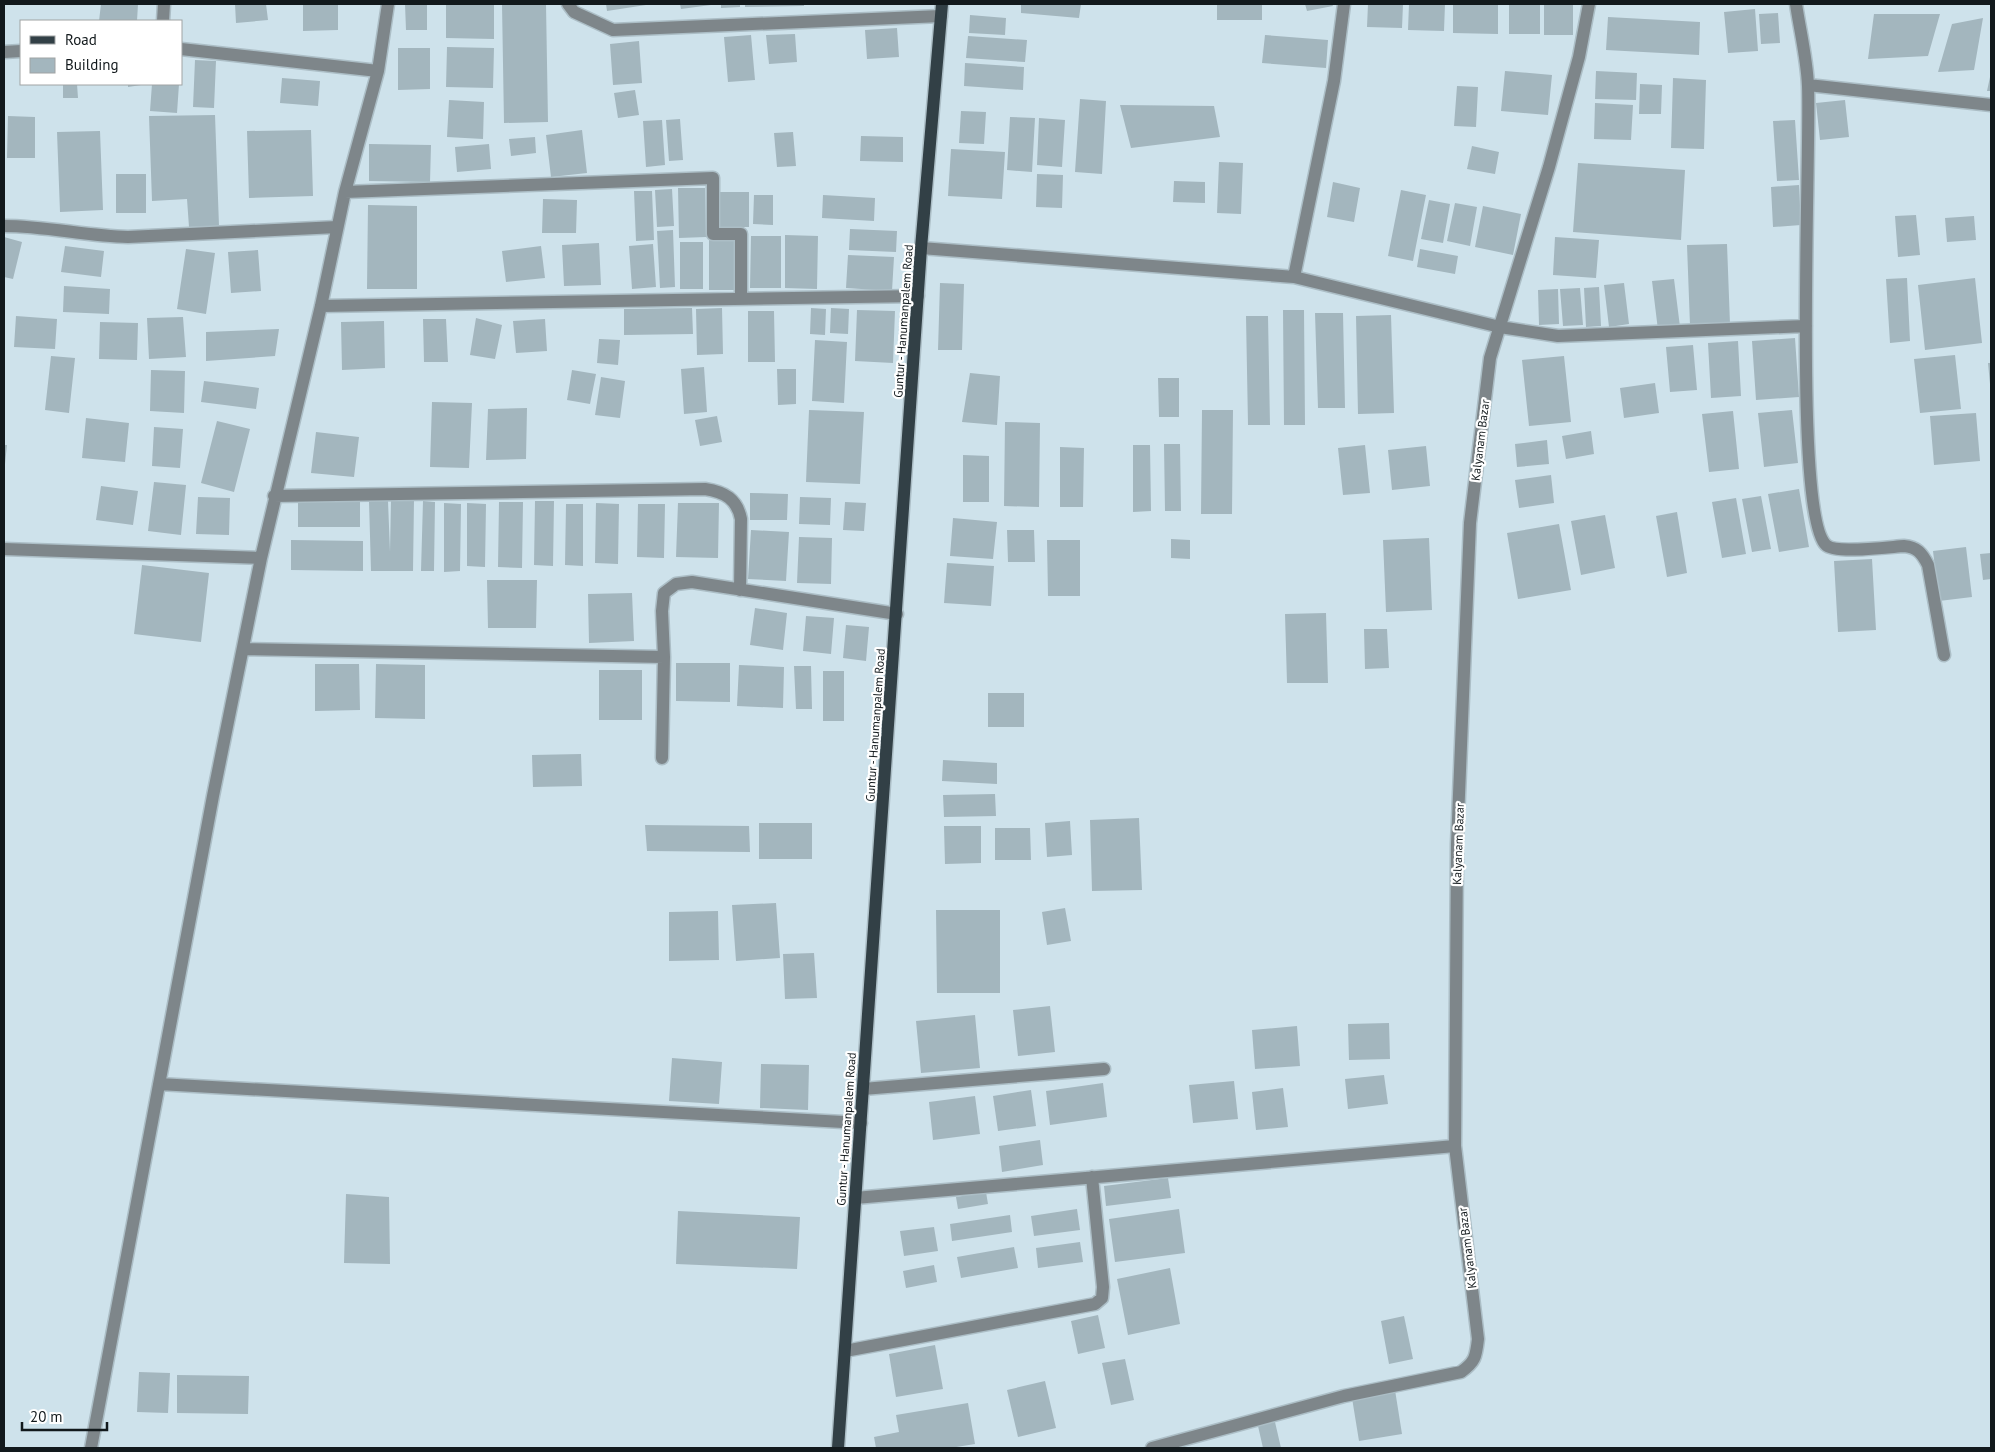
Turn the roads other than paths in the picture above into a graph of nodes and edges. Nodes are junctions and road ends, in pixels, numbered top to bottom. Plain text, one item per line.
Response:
1 (164, 4) edge
2 (388, 4) edge
3 (568, 4) edge
4 (1344, 4) edge
5 (1589, 4) edge
6 (1796, 4) edge
7 (942, 10) edge
8 (163, 20) edge
9 (182, 49) edge
10 (20, 51) edge
11 (4, 52) edge
12 (378, 71) junction
13 (1808, 85) junction
14 (1991, 104) edge
15 (345, 192) junction
16 (4, 226) edge
17 (337, 227) junction
18 (921, 248) junction
19 (1294, 277) junction
20 (918, 296) junction
21 (741, 299) junction
22 (321, 306) junction
23 (1806, 326) junction
24 (1500, 327) junction
25 (274, 496) junction
26 (4, 549) edge
27 (261, 558) junction
28 (740, 590) junction
29 (897, 614) junction
30 (244, 650) junction
31 (1944, 655) dead end
32 (664, 657) junction
33 (662, 758) dead end
34 (1104, 1069) dead end
35 (159, 1084) junction
36 (863, 1089) junction
37 (861, 1123) junction
38 (1455, 1146) junction
39 (1092, 1177) junction
40 (855, 1198) junction
41 (845, 1351) junction
42 (91, 1448) edge
43 (838, 1448) edge
44 (1152, 1448) edge

1 - 8 street
2 - 12 street
3 - 7 street
4 - 19 street
5 - 24 street, Kalyanam Bazar
6 - 13 street
7 - 18 main road, Guntur - Hanumanpalem Road
9 - 12 street
10 - 11 street
12 - 15 street
13 - 14 street
13 - 23 street
15 - 17 street
15 - 21 street
16 - 17 street
17 - 22 street
18 - 19 street
18 - 20 main road, Guntur - Hanumanpalem Road
19 - 24 street
20 - 21 street
20 - 29 main road, Guntur - Hanumanpalem Road
21 - 22 street
22 - 25 street
23 - 24 street
23 - 31 street
24 - 38 street, Kalyanam Bazar
25 - 27 street
25 - 28 street
26 - 27 street
27 - 30 street
28 - 29 street
28 - 32 street
29 - 36 main road, Guntur - Hanumanpalem Road
30 - 32 street
30 - 35 street
32 - 33 street
34 - 36 street
35 - 37 street
35 - 42 street
36 - 37 main road, Guntur - Hanumanpalem Road
37 - 40 main road, Guntur - Hanumanpalem Road
38 - 39 street
38 - 44 street, Kalyanam Bazar
39 - 40 street
39 - 41 street
40 - 41 main road, Guntur - Hanumanpalem Road
41 - 43 main road, Guntur - Hanumanpalem Road

